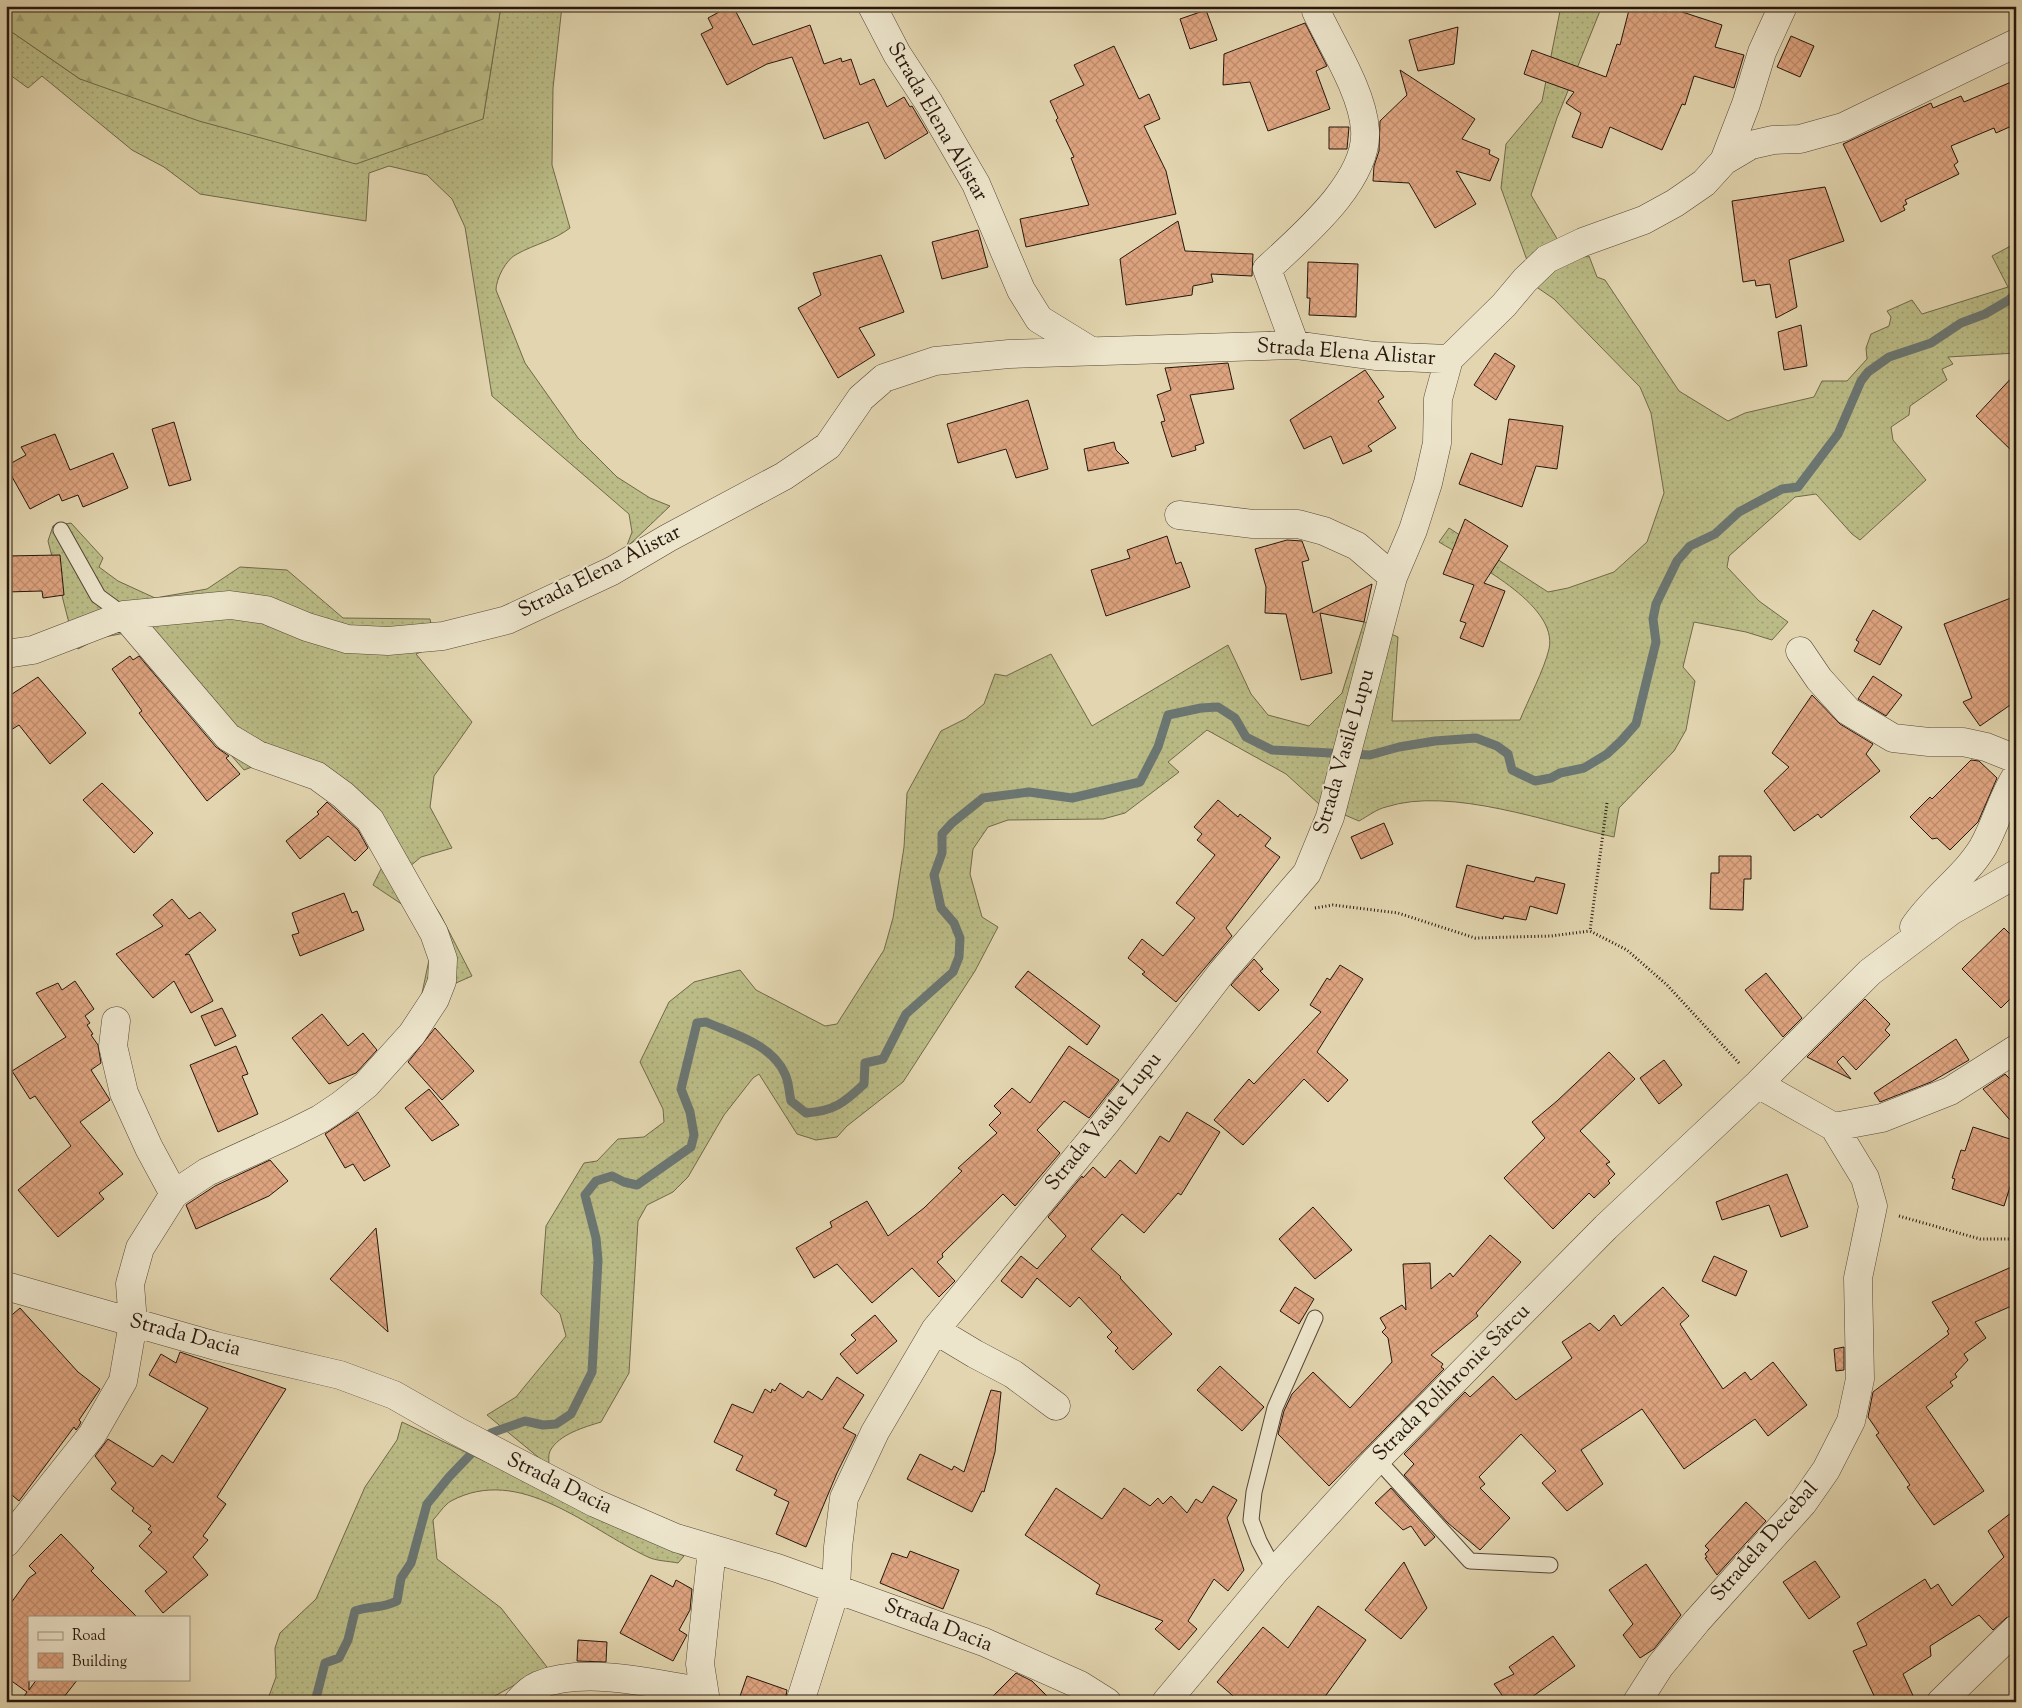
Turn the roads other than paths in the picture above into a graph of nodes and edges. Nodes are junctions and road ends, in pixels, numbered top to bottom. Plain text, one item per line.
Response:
1 (872, 6) edge
2 (1317, 6) edge
3 (1782, 6) edge
4 (2016, 44) edge
5 (1724, 161) junction
6 (1295, 345) junction
7 (1092, 351) junction
8 (1450, 359) junction
9 (1179, 515) dead end
10 (61, 530) dead end
11 (1392, 578) junction
12 (124, 615) junction
13 (1800, 651) dead end
14 (6, 654) edge
15 (2016, 759) edge
16 (2016, 776) edge
17 (2016, 874) edge
18 (1901, 947) junction
19 (116, 1022) dead end
20 (2016, 1049) edge
21 (1758, 1084) junction
22 (1834, 1127) junction
23 (174, 1194) junction
24 (6, 1286) edge
25 (1315, 1318) dead end
26 (134, 1323) junction
27 (935, 1330) junction
28 (1056, 1406) dead end
29 (1377, 1459) junction
30 (6, 1543) edge
31 (712, 1549) junction
32 (1550, 1565) dead end
33 (1275, 1571) junction
34 (836, 1588) junction
35 (2016, 1629) edge
36 (705, 1697) edge
37 (518, 1702) edge
38 (800, 1702) edge
39 (1107, 1702) edge
40 (1166, 1702) edge
41 (1637, 1702) edge
42 (1941, 1702) edge

1 - 7 street, Strada Elena Alistar
2 - 6 street
3 - 5 street
4 - 5 street, Strada Elena Alistar
5 - 8 street, Strada Elena Alistar
6 - 7 street, Strada Elena Alistar
6 - 8 street, Strada Elena Alistar
7 - 12 street, Strada Elena Alistar
8 - 11 street, Strada Vasile Lupu
9 - 11 street
10 - 12 lane
11 - 27 street, Strada Vasile Lupu
12 - 14 street, Strada Elena Alistar
12 - 23 street
13 - 15 street
16 - 18 street, Strada Polihronie Sârcu
17 - 18 street, Strada Polihronie Sârcu
18 - 21 street, Strada Polihronie Sârcu
19 - 23 street
20 - 22 street
21 - 22 street
21 - 29 street, Strada Polihronie Sârcu
22 - 41 street, Stradela Decebal
23 - 26 street
24 - 26 street, Strada Dacia
25 - 33 lane
26 - 30 street
26 - 31 street, Strada Dacia
27 - 28 street
27 - 34 street, Strada Vasile Lupu
29 - 32 lane
29 - 33 street, Strada Polihronie Sârcu
31 - 34 street, Strada Dacia
31 - 36 street
33 - 40 street, Strada Polihronie Sârcu
34 - 38 street, Strada Vasile Lupu
34 - 39 street, Strada Dacia
35 - 42 street
36 - 37 street

